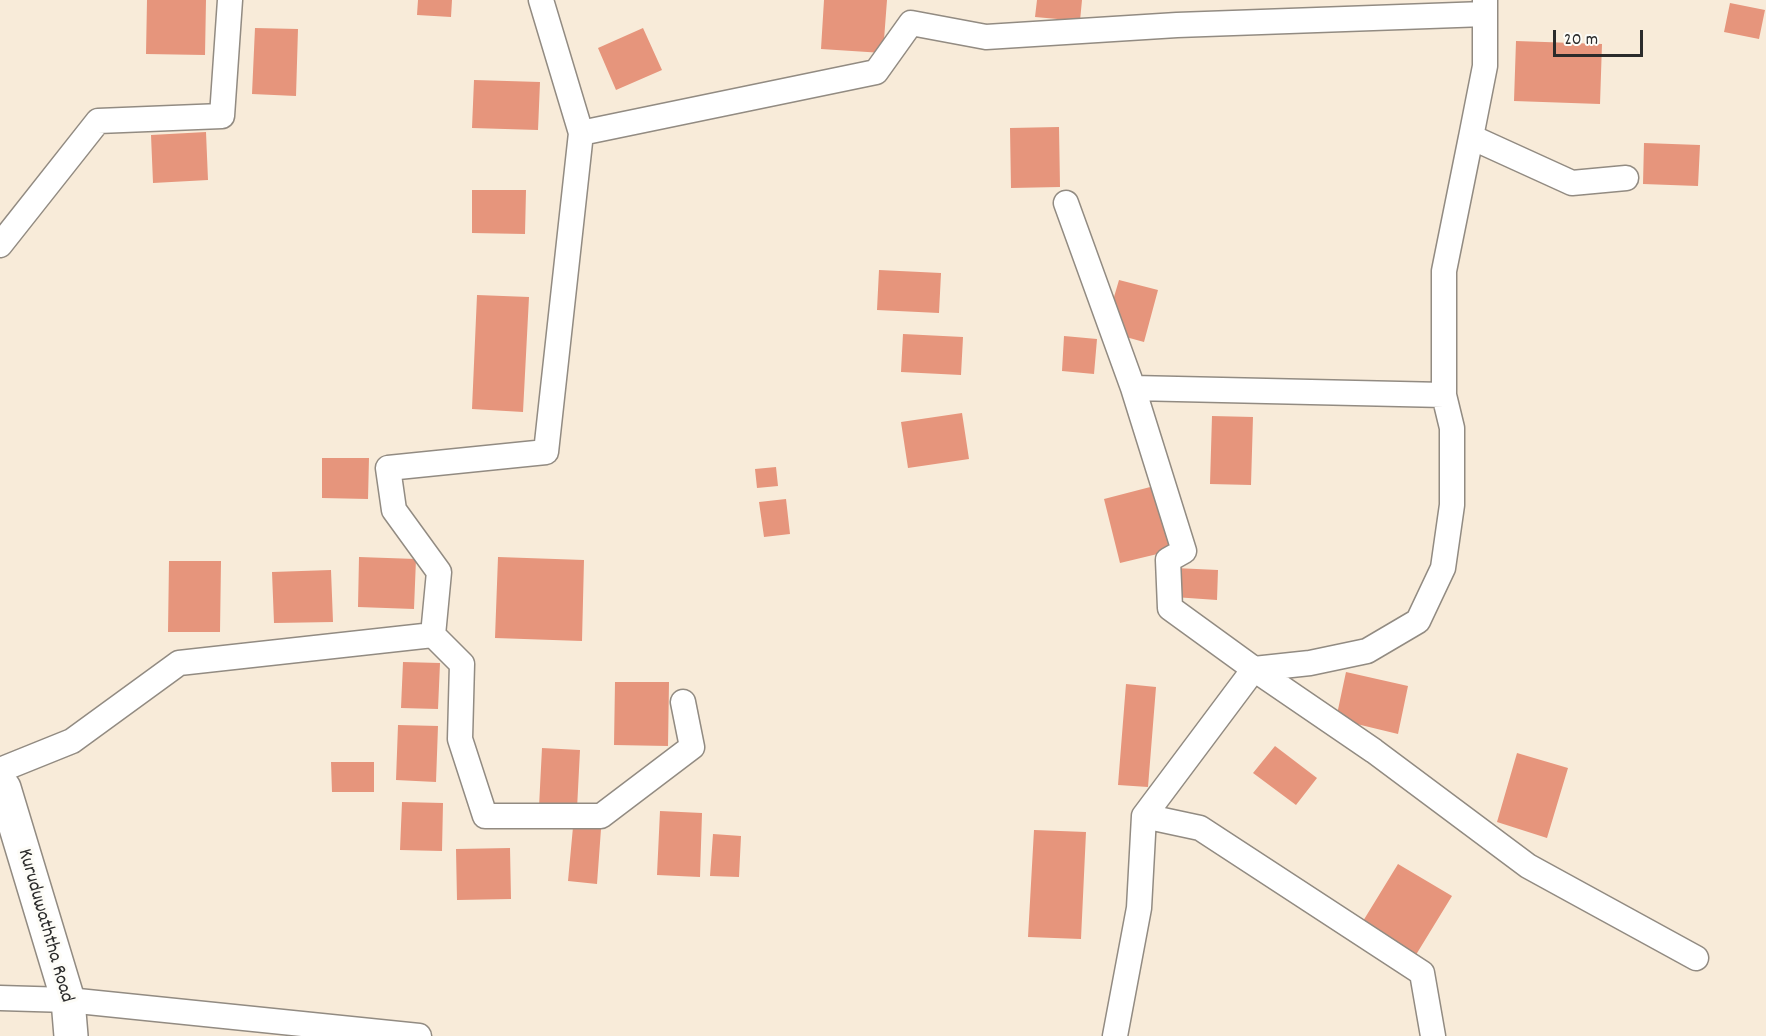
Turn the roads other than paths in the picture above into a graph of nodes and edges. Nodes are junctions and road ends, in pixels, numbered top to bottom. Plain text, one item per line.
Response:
1 (230, 0) edge
2 (541, 0) edge
3 (1485, 7) edge
4 (582, 133) junction
5 (1471, 137) junction
6 (1626, 178) dead end
7 (1066, 203) dead end
8 (0, 245) edge
9 (1133, 388) junction
10 (1444, 395) junction
11 (433, 635) junction
12 (1254, 669) junction
13 (683, 702) dead end
14 (0, 770) edge
15 (0, 783) edge
16 (1144, 816) junction
17 (1696, 958) dead end
18 (0, 998) edge
19 (68, 1000) junction
20 (71, 1036) edge
21 (419, 1036) edge
22 (1115, 1036) edge
23 (1433, 1036) edge

1 - 8 street
2 - 4 street
3 - 4 street
3 - 5 street
4 - 11 street
5 - 6 street
5 - 10 street
7 - 9 street
9 - 10 street
9 - 12 street
10 - 12 street
11 - 13 street
11 - 14 street
12 - 16 street
12 - 17 street
15 - 19 street, Kuruduwaththa Road
16 - 22 street
16 - 23 street
18 - 19 street
19 - 20 street, Kuruduwaththa Road
19 - 21 street

